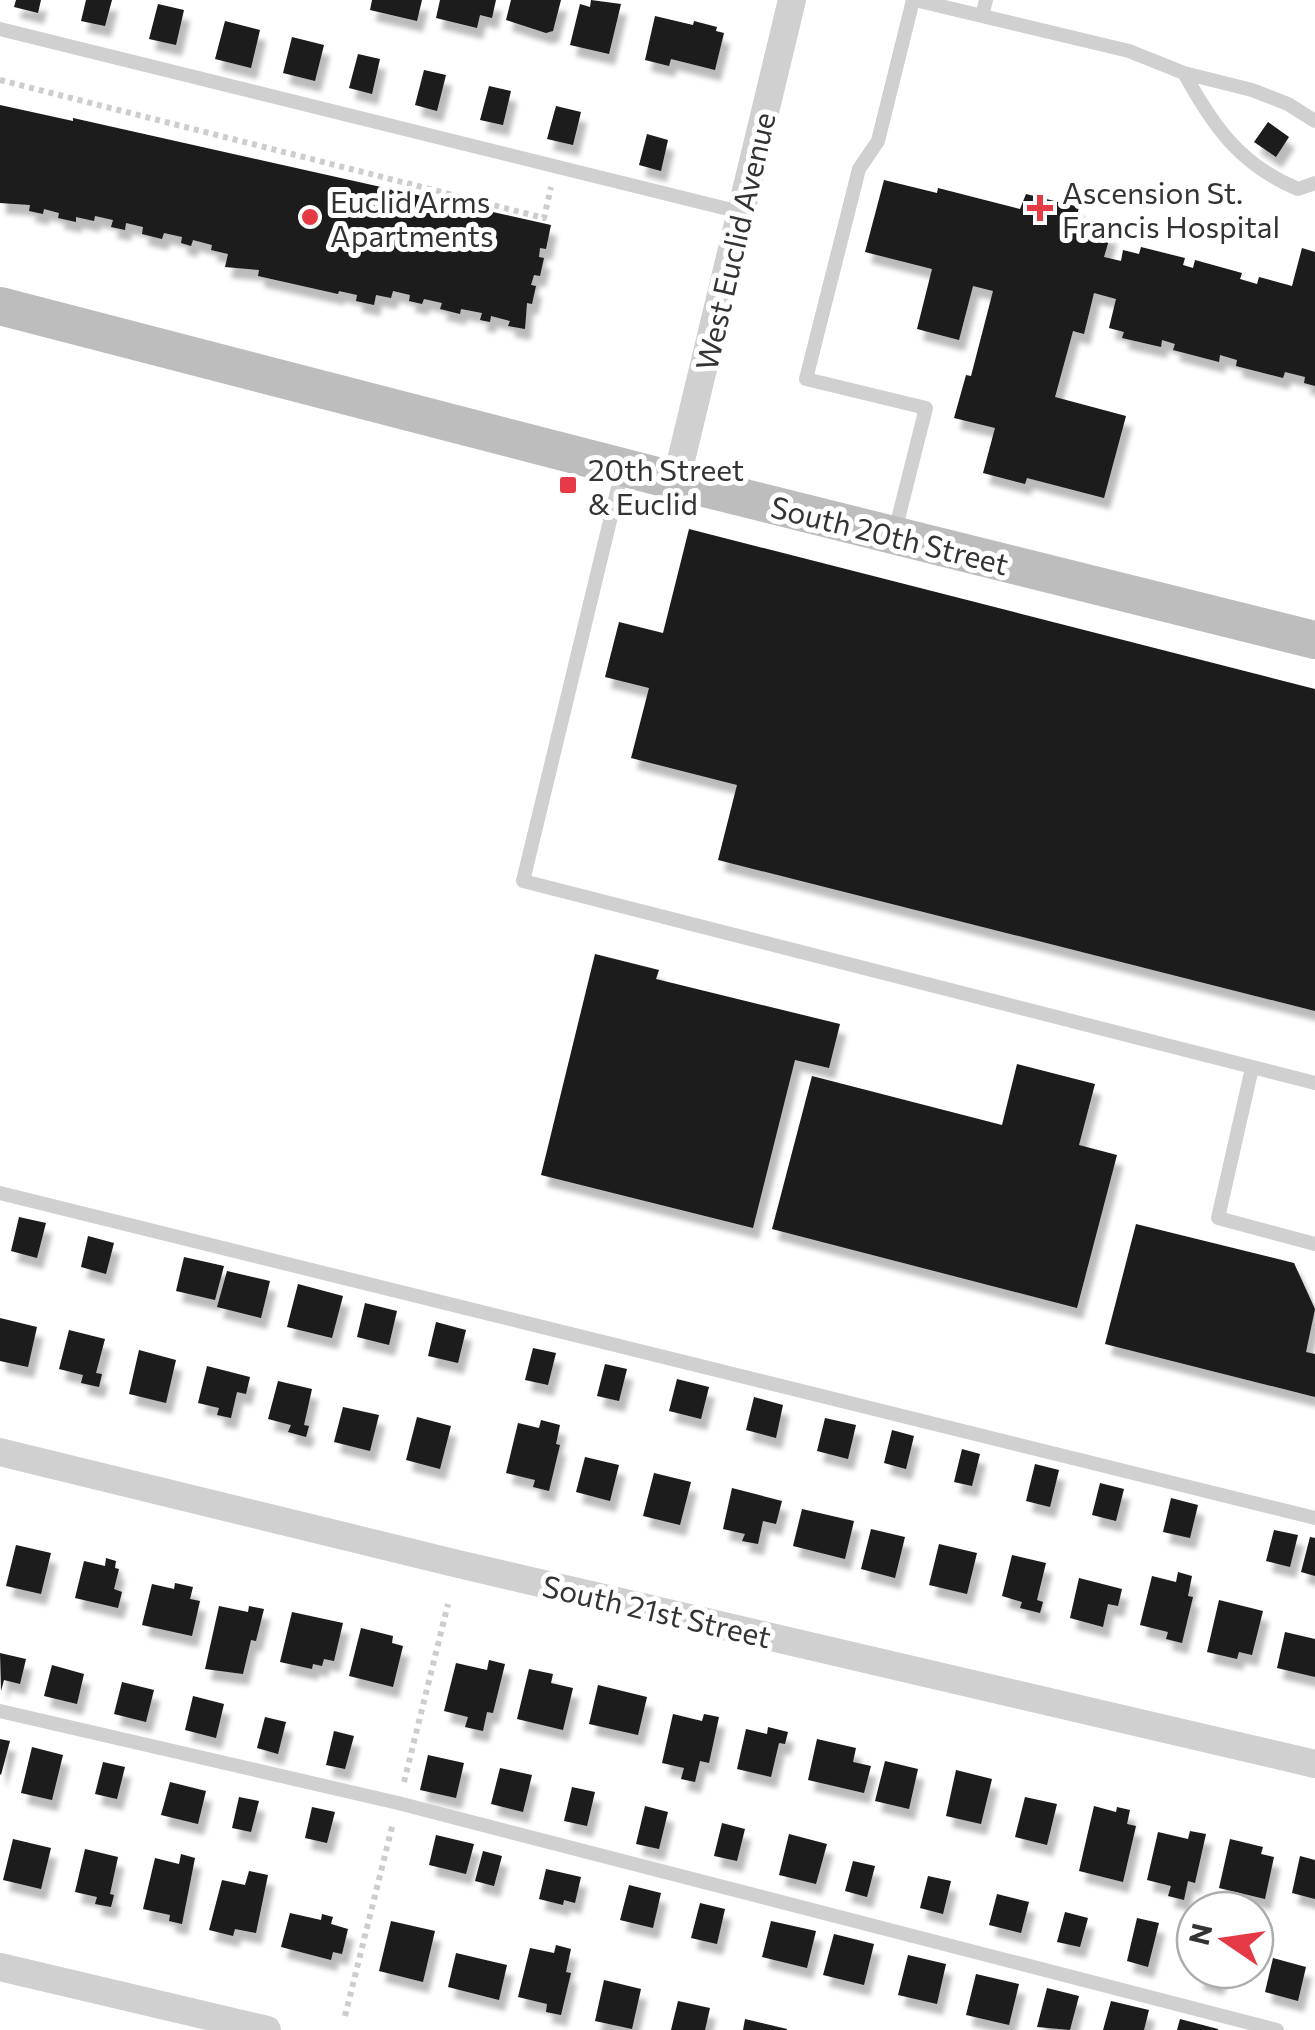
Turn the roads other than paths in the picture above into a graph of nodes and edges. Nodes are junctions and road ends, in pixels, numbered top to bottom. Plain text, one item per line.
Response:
1 (792, 0) edge
2 (914, 0) edge
3 (984, 8) edge
4 (0, 28) edge
5 (1184, 72) junction
6 (1315, 122) edge
7 (1315, 183) edge
8 (740, 212) junction
9 (0, 306) edge
10 (623, 467) junction
11 (676, 481) junction
12 (894, 536) junction
13 (1315, 640) edge
14 (1252, 1068) junction
15 (1315, 1083) edge
16 (0, 1192) edge
17 (1315, 1244) edge
18 (0, 1452) edge
19 (1315, 1518) edge
20 (0, 1712) edge
21 (1315, 1764) edge
22 (0, 1967) edge
23 (268, 2030) edge
24 (1277, 2030) edge

1 - 8 street, West Euclid Avenue
2 - 3 lane
2 - 12 lane
3 - 5 lane
4 - 8 lane
5 - 6 lane
5 - 7 lane
8 - 11 street, West Euclid Avenue
9 - 10 street, South 20th Street
10 - 11 street, South 20th Street
10 - 14 lane
11 - 12 street, South 20th Street
12 - 13 street, South 20th Street
14 - 15 lane
14 - 17 lane
16 - 19 lane
18 - 21 street, South 21st Street
20 - 24 lane
22 - 23 street

